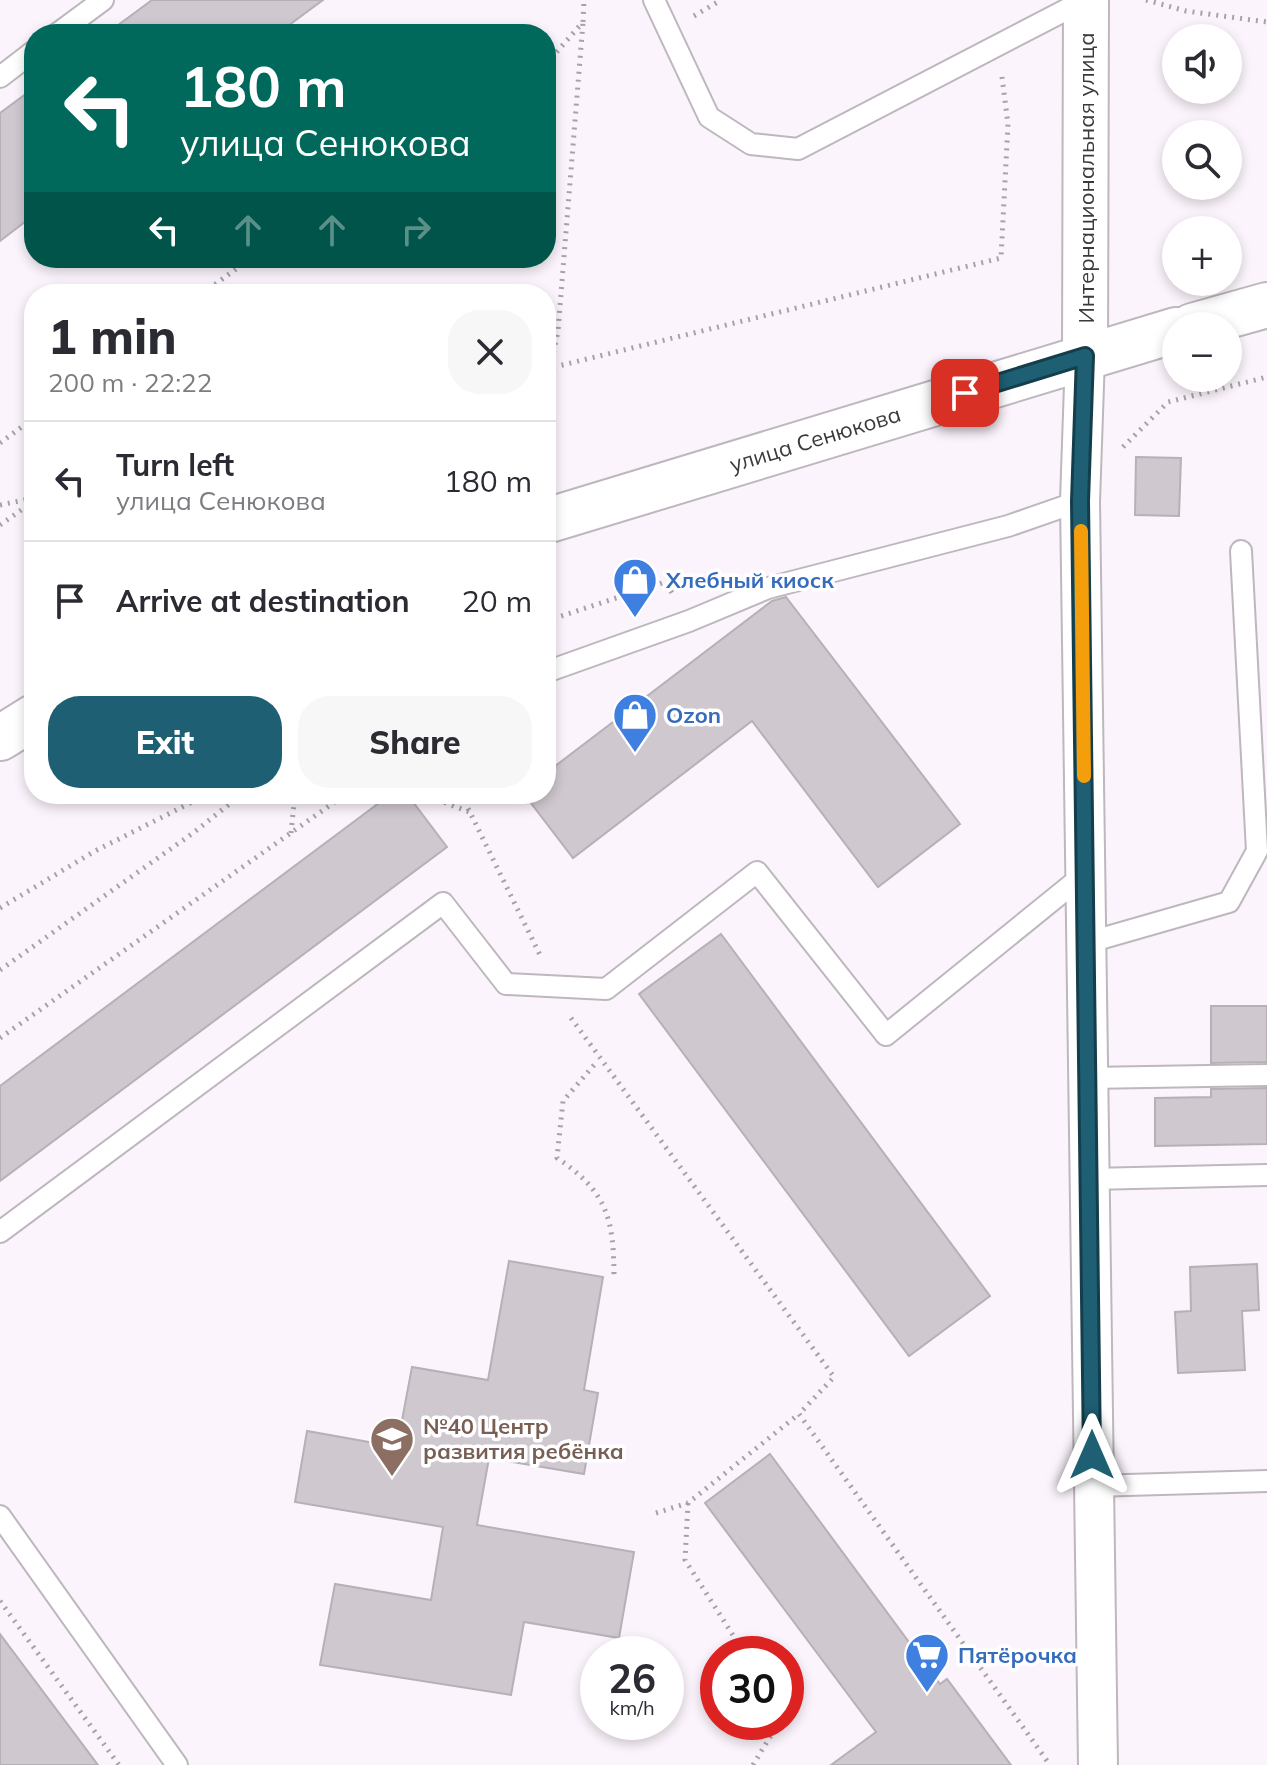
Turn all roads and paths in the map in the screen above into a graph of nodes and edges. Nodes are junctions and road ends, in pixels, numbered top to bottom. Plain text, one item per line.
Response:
1 (103, 0) edge
2 (584, 0) edge
3 (654, 0) edge
4 (1086, 0) edge
5 (1146, 0) edge
6 (583, 22) junction
7 (1267, 22) edge
8 (71, 24) edge
9 (997, 45) junction
10 (556, 53) edge
11 (24, 59) edge
12 (0, 77) edge
13 (237, 268) edge
14 (216, 284) edge
15 (1267, 305) edge
16 (1242, 312) edge
17 (1162, 334) edge
18 (556, 338) edge
19 (1085, 356) junction
20 (556, 366) edge
21 (1267, 377) edge
22 (24, 425) edge
23 (0, 443) edge
24 (24, 501) edge
25 (1080, 501) junction
26 (0, 505) edge
27 (24, 507) edge
28 (556, 518) edge
29 (0, 525) edge
30 (1241, 551) dead end
31 (556, 618) edge
32 (689, 621) junction
33 (556, 668) edge
34 (24, 723) edge
35 (0, 738) edge
36 (188, 804) edge
37 (229, 804) edge
38 (294, 804) edge
39 (332, 804) edge
40 (449, 804) edge
41 (467, 804) edge
42 (473, 813) junction
43 (291, 833) junction
44 (1086, 873) junction
45 (0, 908) edge
46 (1086, 943) junction
47 (1, 968) edge
48 (555, 987) junction
49 (0, 1038) edge
50 (594, 1065) dead end
51 (1267, 1075) edge
52 (1088, 1078) junction
53 (1267, 1175) edge
54 (1090, 1179) junction
55 (0, 1232) edge
56 (614, 1279) dead end
57 (799, 1414) junction
58 (1267, 1481) edge
59 (1092, 1486) junction
60 (688, 1503) junction
61 (656, 1513) dead end
62 (0, 1516) edge
63 (0, 1601) edge
64 (734, 1636) edge
65 (768, 1740) edge
66 (119, 1765) edge
67 (177, 1765) edge
68 (753, 1765) edge
69 (1050, 1765) edge
70 (1098, 1765) edge

1 - 8 lane
2 - 6 path
3 - 9 lane
4 - 9 lane
4 - 19 main road, Интернациональная улица
5 - 7 path
6 - 10 path
6 - 18 path
9 - 20 path
11 - 12 lane
13 - 14 path
15 - 16 main road
17 - 19 main road, улица Сенюкова
19 - 25 street
19 - 28 main road, улица Сенюкова
21 - 25 path
22 - 23 path
24 - 26 path
25 - 32 lane
25 - 44 street
27 - 29 path
30 - 46 lane
31 - 32 path
32 - 33 lane
34 - 35 main road
36 - 45 path
37 - 47 path
38 - 43 path
39 - 43 path
40 - 42 path
41 - 42 path
42 - 48 path
43 - 49 path
44 - 46 street
44 - 48 lane
46 - 52 street
48 - 55 lane
48 - 57 path
50 - 56 path
51 - 52 lane
52 - 54 street
53 - 54 lane
54 - 59 street
57 - 60 path
57 - 69 path
58 - 59 lane
59 - 70 street
60 - 61 path
60 - 64 path
62 - 67 lane
63 - 66 path
65 - 68 path

